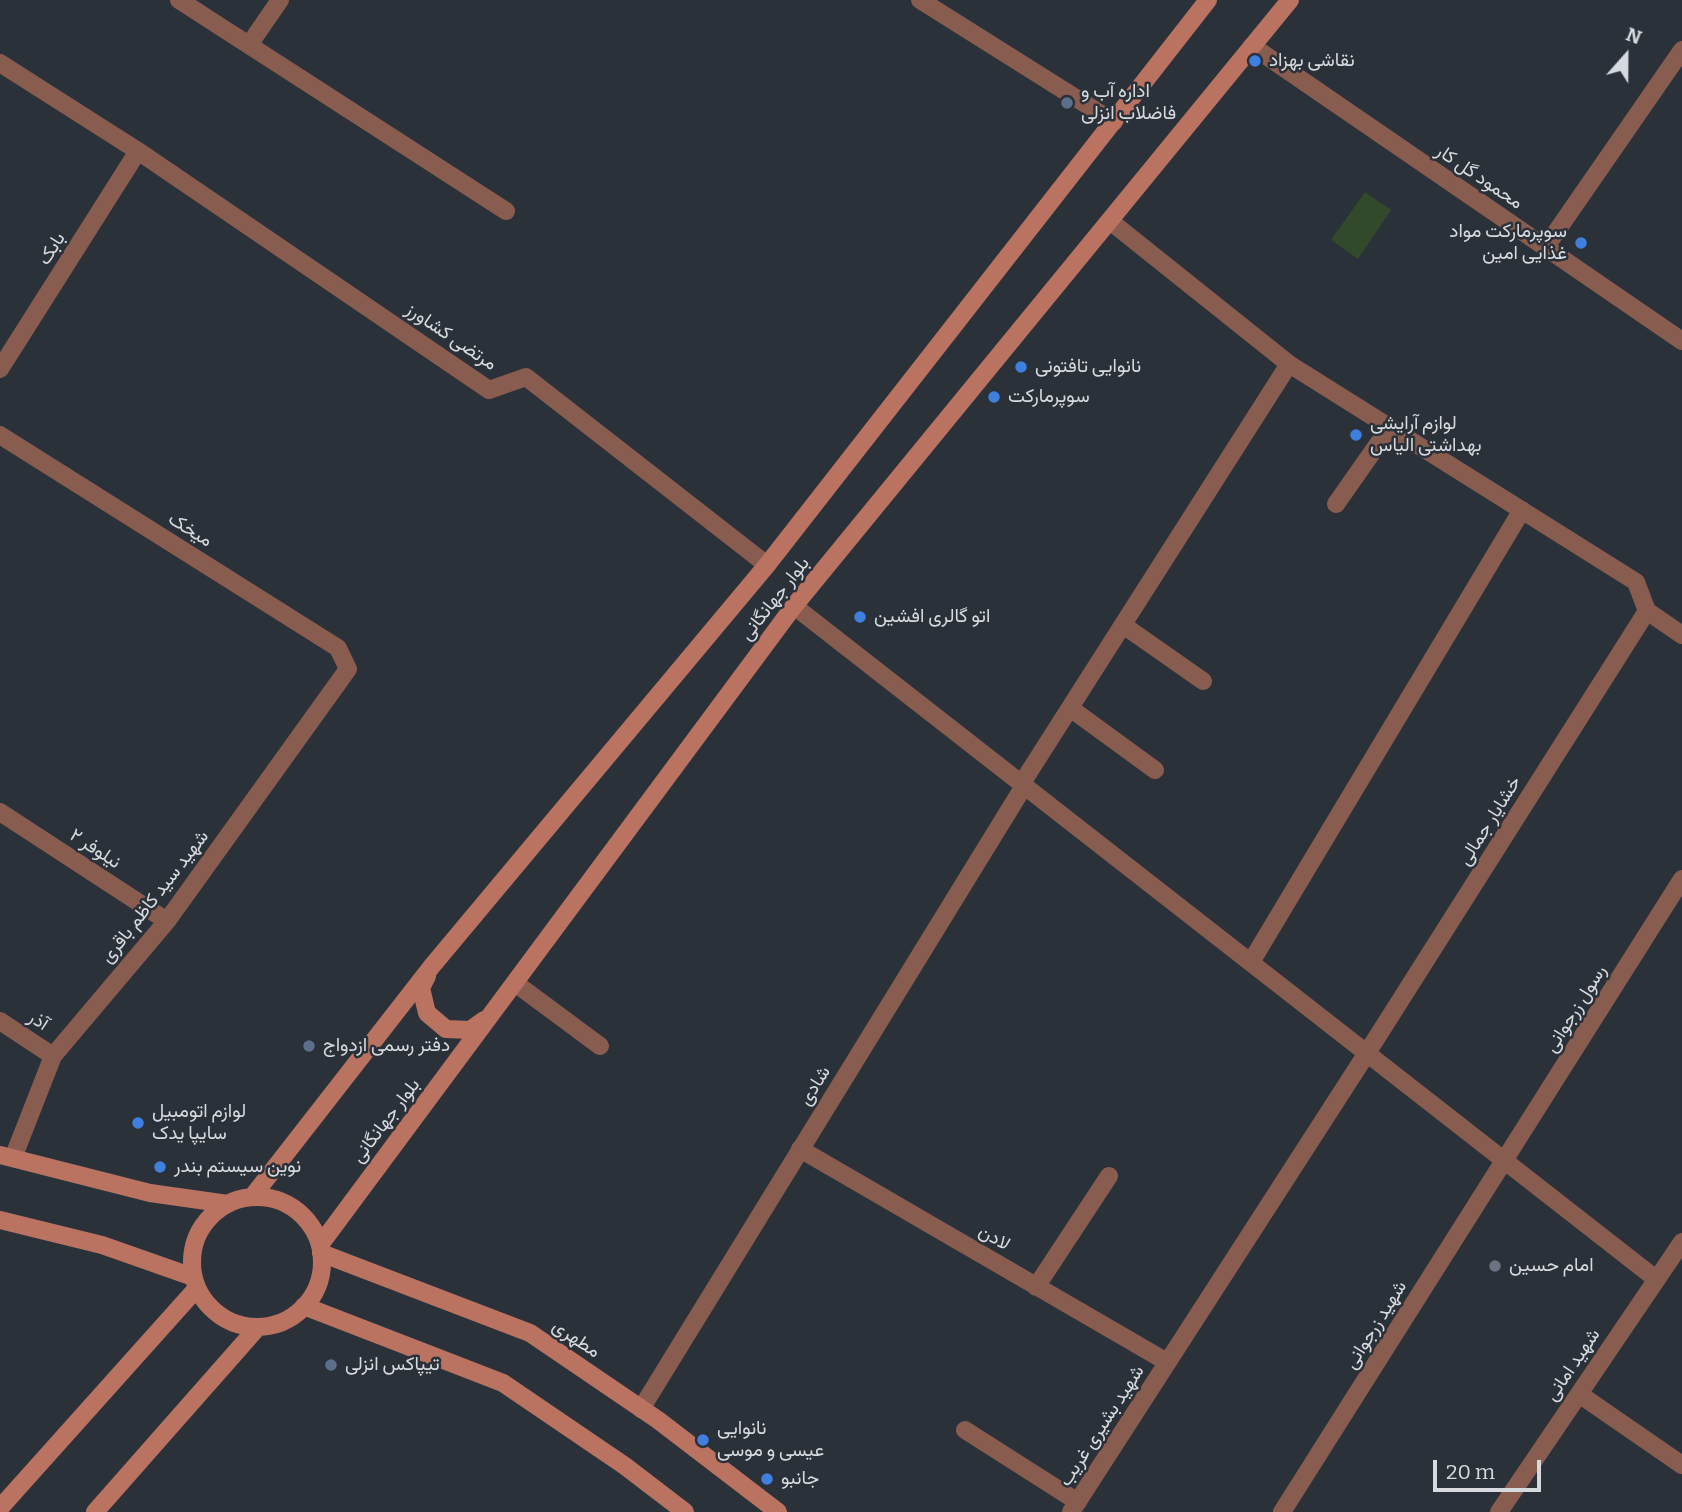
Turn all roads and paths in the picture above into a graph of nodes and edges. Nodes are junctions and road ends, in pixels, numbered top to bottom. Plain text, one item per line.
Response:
1 (179, 0) edge
2 (280, 0) edge
3 (920, 0) edge
4 (1208, 0) edge
5 (1290, 0) edge
6 (249, 45) junction
7 (1252, 46) junction
8 (1682, 50) edge
9 (0, 63) edge
10 (1114, 122) junction
11 (138, 151) junction
12 (506, 211) dead end
13 (1110, 221) junction
14 (1545, 248) junction
15 (1682, 341) edge
16 (1289, 364) junction
17 (0, 369) edge
18 (1390, 427) junction
19 (0, 435) edge
20 (1336, 504) dead end
21 (1522, 510) junction
22 (767, 565) junction
23 (794, 606) junction
24 (1647, 611) junction
25 (1123, 625) junction
26 (1682, 635) edge
27 (348, 669) joint
28 (1203, 681) dead end
29 (1070, 708) junction
30 (1154, 770) dead end
31 (1023, 785) junction
32 (0, 812) edge
33 (1682, 879) edge
34 (167, 921) junction
35 (1251, 962) junction
36 (432, 966) junction
37 (515, 983) junction
38 (491, 1015) junction
39 (0, 1021) edge
40 (600, 1046) dead end
41 (1367, 1053) junction
42 (53, 1056) junction
43 (800, 1149) junction
44 (6, 1156) edge
45 (1505, 1161) junction
46 (1110, 1176) dead end
47 (252, 1197) junction
48 (228, 1204) junction
49 (0, 1220) edge
50 (1682, 1242) edge
51 (321, 1249) junction
52 (1656, 1279) junction
53 (195, 1282) junction
54 (1036, 1287) junction
55 (304, 1307) junction
56 (258, 1327) junction
57 (1167, 1362) junction
58 (1579, 1394) junction
59 (641, 1409) junction
60 (965, 1430) dead end
61 (1682, 1465) edge
62 (1074, 1507) edge
63 (0, 1508) edge
64 (96, 1511) edge
65 (685, 1512) edge
66 (778, 1512) edge
67 (1282, 1512) edge
68 (1499, 1512) edge

1 - 6 street
2 - 6 street
3 - 10 street
4 - 10 street, بلوار جهانگانی
5 - 7 street, بلوار جهانگانی
6 - 12 street
7 - 13 street, بلوار جهانگانی
7 - 14 street, محمود گل کار
8 - 14 street
9 - 11 street
10 - 22 street, بلوار جهانگانی
11 - 17 street, بابک
11 - 22 street, مرتضی کشاورز
13 - 16 street
13 - 23 street, بلوار جهانگانی
14 - 15 street, محمود گل کار
16 - 18 street
16 - 25 street, شادی
18 - 20 street
18 - 21 street
19 - 27 street, میخک
21 - 24 street
21 - 35 street
22 - 36 street, بلوار جهانگانی
23 - 31 street
23 - 37 street, بلوار جهانگانی
24 - 26 street
24 - 41 street, خشایار جمالی
25 - 28 street
25 - 29 street, شادی
27 - 34 street, شهید سید کاظم باقری
29 - 30 street
29 - 31 street, شادی
31 - 35 street
31 - 43 street, شادی
32 - 34 street, نیلوفر ۲
33 - 45 street, رسول زرجوانی
34 - 42 street, شهید سید کاظم باقری
35 - 41 street
36 - 38 street
36 - 47 street, بلوار جهانگانی
37 - 38 street, بلوار جهانگانی
37 - 40 street
38 - 51 street, بلوار جهانگانی
39 - 42 street, آذر
41 - 45 street
41 - 57 street, خشایار جمالی
42 - 44 street, شهید سید کاظم باقری
43 - 54 street, لادن
43 - 59 street, شادی
44 - 48 street
45 - 52 street
45 - 67 street, شهید زرجوانی
46 - 54 street
47 - 48 street
47 - 51 street
48 - 53 street
49 - 53 street
50 - 52 street, شهید امانی
51 - 55 street
51 - 59 street, مطهری
52 - 58 street, شهید امانی
53 - 56 street
53 - 63 street
54 - 57 street, لادن
55 - 56 street
55 - 65 street
56 - 64 street
57 - 62 street, شهید بشیری غریب
58 - 61 street
58 - 68 street, شهید امانی
59 - 66 street, مطهری
60 - 62 street

